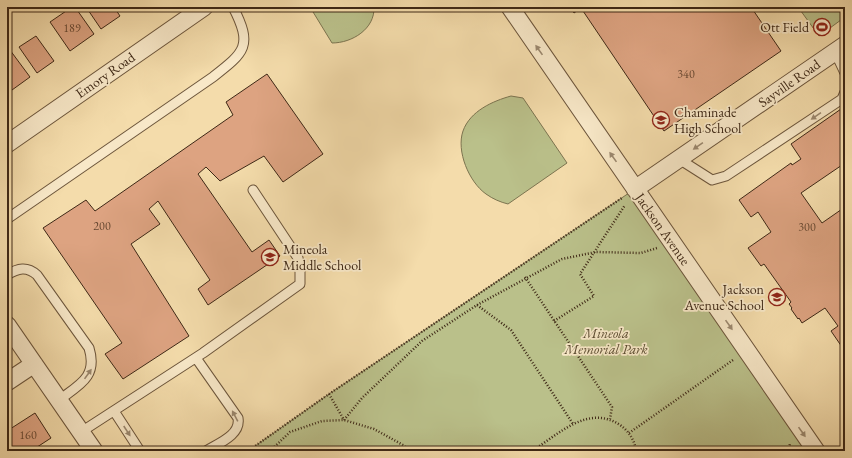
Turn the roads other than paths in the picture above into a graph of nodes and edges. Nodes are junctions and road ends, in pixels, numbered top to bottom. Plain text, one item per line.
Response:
1 (204, 7) edge
2 (233, 7) edge
3 (510, 7) edge
4 (840, 48) edge
5 (845, 73) edge
6 (845, 92) edge
7 (7, 144) edge
8 (679, 159) junction
9 (635, 189) junction
10 (253, 190) dead end
11 (7, 219) edge
12 (7, 276) edge
13 (7, 324) edge
14 (196, 358) junction
15 (34, 364) junction
16 (7, 382) edge
17 (59, 400) junction
18 (114, 411) junction
19 (81, 432) junction
20 (94, 451) edge
21 (140, 451) edge
22 (206, 451) edge
23 (816, 451) edge

1 - 7 street, Emory Road
2 - 11 lane
9 -> 3 street, Jackson Avenue
4 - 5 lane
4 -> 8 street, Sayville Road
6 -> 8 lane
8 - 9 street, Sayville Road
9 -> 23 street, Jackson Avenue
10 - 14 lane
17 -> 12 lane
13 - 15 street
14 - 18 lane
22 -> 14 lane
15 - 16 street
15 - 17 street
17 - 19 street
18 - 19 lane
18 -> 21 lane
19 - 20 street

